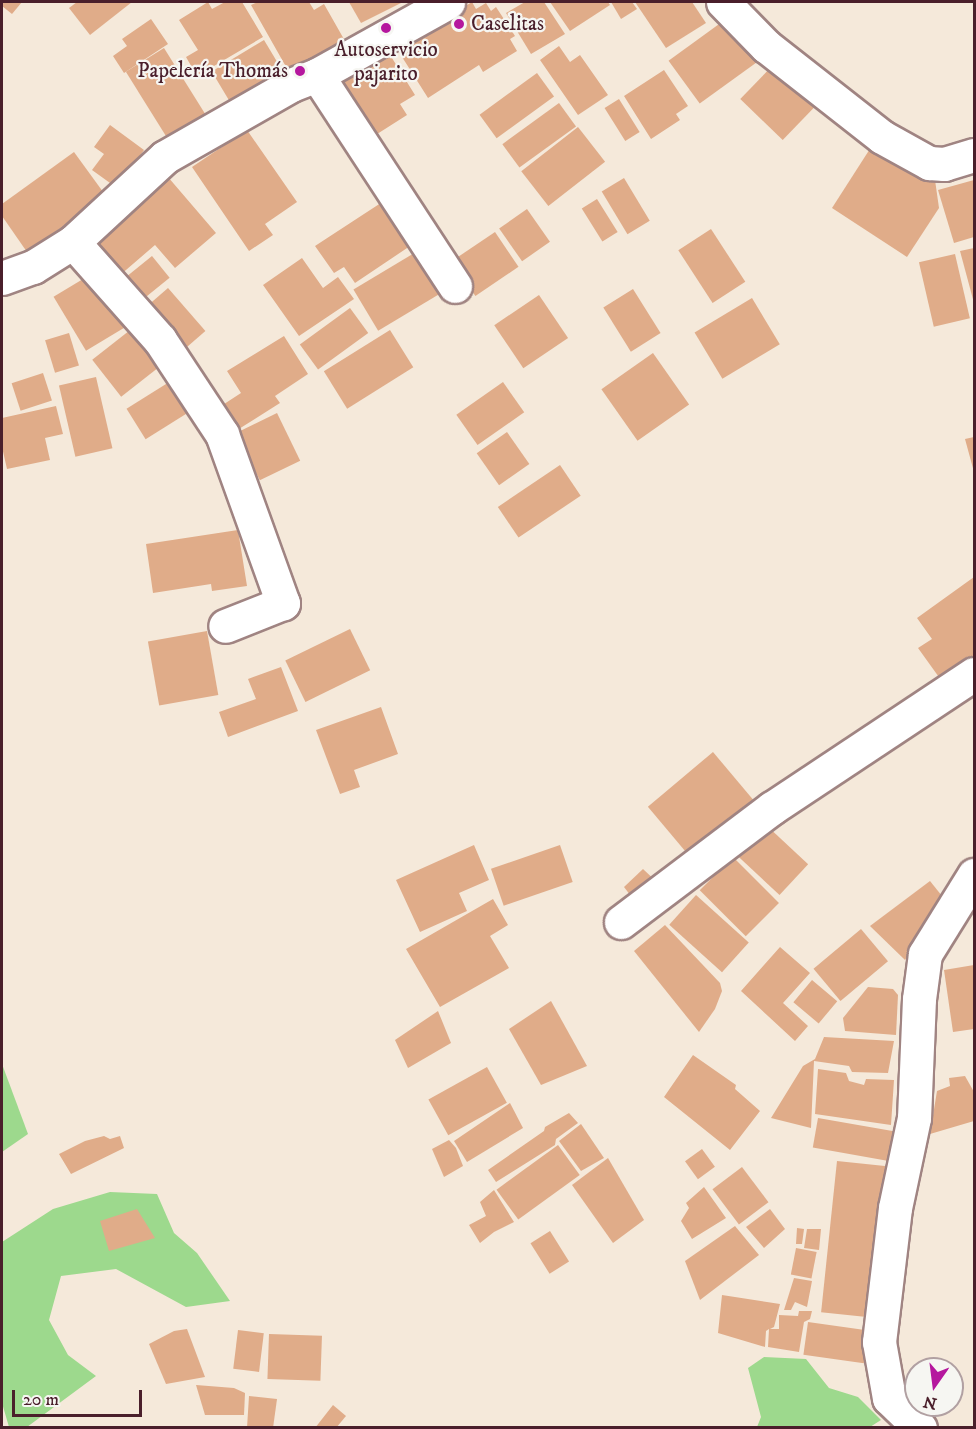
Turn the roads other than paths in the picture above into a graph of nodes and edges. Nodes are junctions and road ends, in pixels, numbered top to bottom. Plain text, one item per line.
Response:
1 (448, 2) edge
2 (723, 2) edge
3 (317, 75) junction
4 (975, 155) edge
5 (73, 242) junction
6 (2, 278) edge
7 (455, 286) dead end
8 (225, 627) dead end
9 (975, 674) edge
10 (975, 875) edge
11 (621, 922) dead end
12 (920, 1428) edge

1 - 3 street
2 - 4 street
3 - 5 street
3 - 7 street
5 - 6 street
5 - 8 street
9 - 11 street
10 - 12 street

